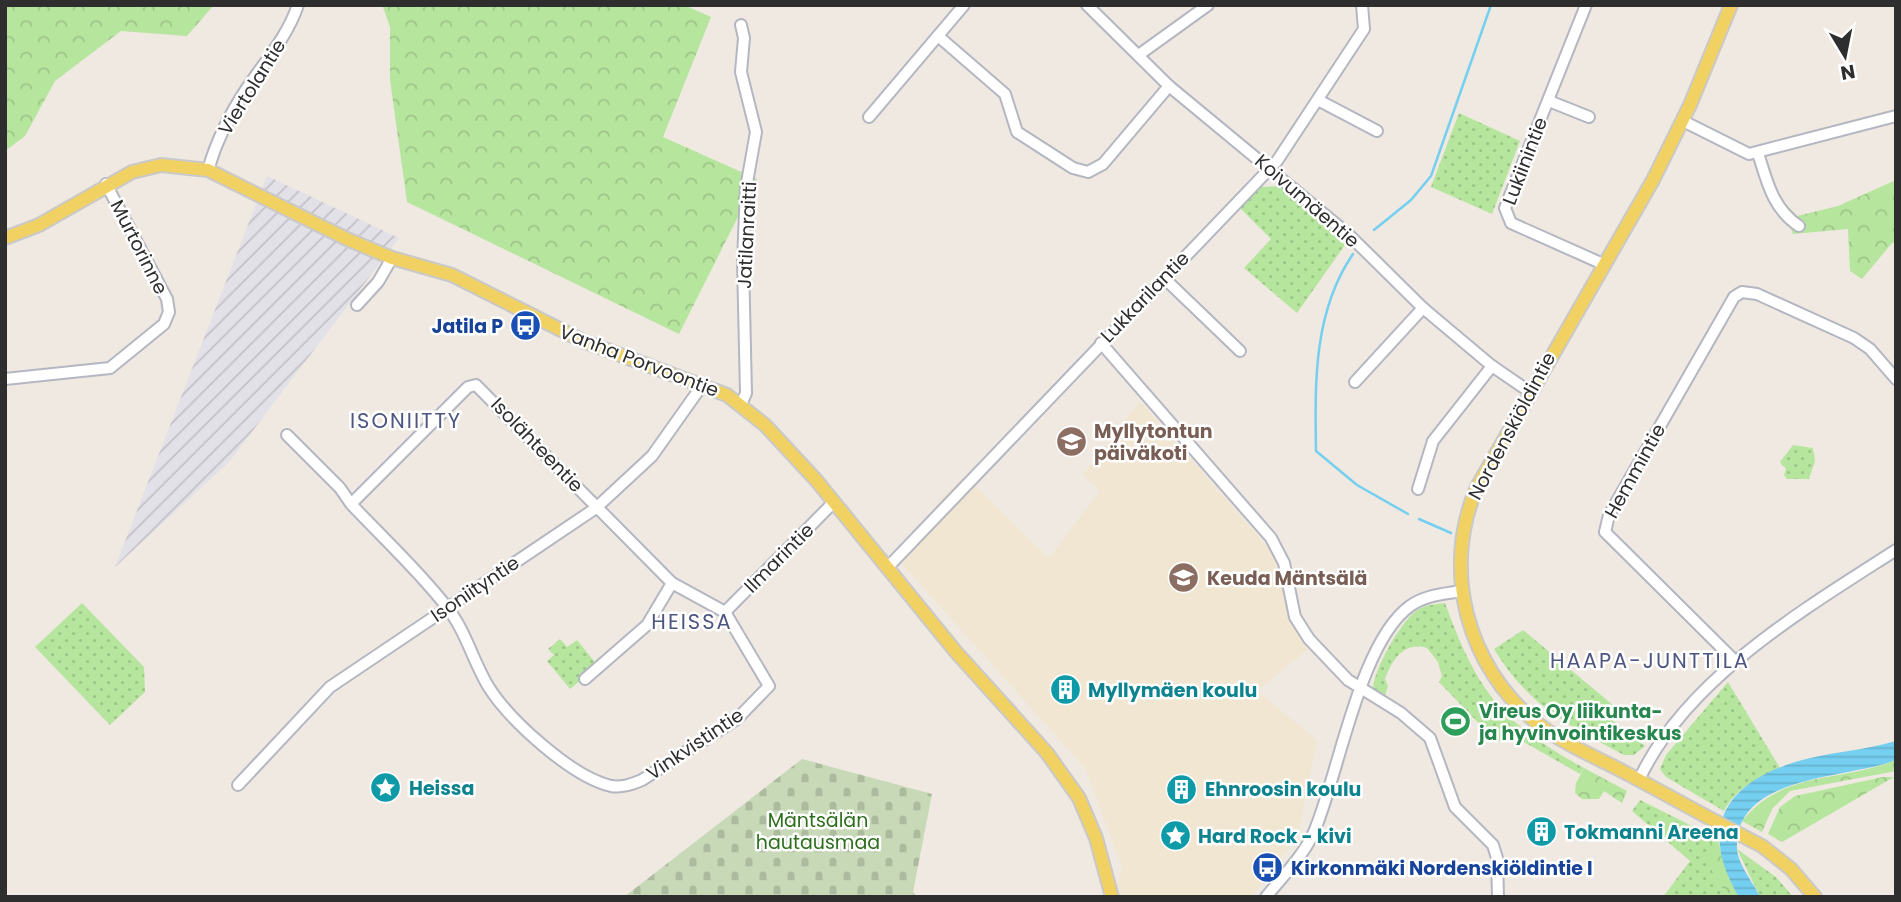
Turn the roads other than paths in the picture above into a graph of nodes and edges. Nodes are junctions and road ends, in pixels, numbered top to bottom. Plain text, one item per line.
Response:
1 (298, 5) edge
2 (964, 5) edge
3 (1087, 5) edge
4 (1208, 5) edge
5 (1362, 5) edge
6 (1586, 5) edge
7 (1731, 5) edge
8 (741, 25) dead end
9 (938, 36) junction
10 (1140, 54) junction
11 (1169, 86) junction
12 (1318, 100) junction
13 (1549, 101) junction
14 (1896, 116) edge
15 (869, 117) dead end
16 (1589, 117) dead end
17 (1683, 121) junction
18 (1377, 131) dead end
19 (1758, 153) junction
20 (1270, 168) junction
21 (208, 170) junction
22 (106, 184) junction
23 (1799, 226) dead end
24 (5, 239) edge
25 (392, 258) junction
26 (1603, 264) junction
27 (1164, 278) junction
28 (357, 305) dead end
29 (1423, 308) junction
30 (1101, 342) junction
31 (1240, 351) dead end
32 (1492, 366) junction
33 (5, 379) edge
34 (1896, 379) edge
35 (1355, 382) dead end
36 (703, 384) junction
37 (1530, 392) junction
38 (741, 405) junction
39 (287, 435) dead end
40 (1418, 489) dead end
41 (834, 503) junction
42 (351, 504) junction
43 (596, 508) junction
44 (1896, 550) edge
45 (889, 566) junction
46 (672, 583) junction
47 (1461, 591) junction
48 (448, 607) junction
49 (725, 612) junction
50 (1734, 660) junction
51 (585, 679) dead end
52 (1361, 689) junction
53 (1639, 780) junction
54 (238, 785) dead end
55 (1112, 897) edge
56 (1266, 897) edge
57 (1497, 897) edge
58 (1815, 897) edge

1 - 21 street, Viertolantie
2 - 9 street
3 - 10 street, Koivumäentie
4 - 10 street
5 - 12 street, Lukkarilantie
6 - 13 street, Lukiinintie
7 - 17 main road, Nordenskiöldintie
8 - 38 street, Jatilanraitti
9 - 11 street
9 - 15 street
10 - 11 street, Koivumäentie
11 - 20 street, Koivumäentie
12 - 18 street
12 - 20 street, Lukkarilantie
13 - 16 street
13 - 26 street, Lukiinintie
14 - 19 street
17 - 19 street
17 - 26 main road, Nordenskiöldintie
19 - 23 street
20 - 27 street, Lukkarilantie
20 - 29 street, Koivumäentie
21 - 22 main road, Vanha Porvoontie
21 - 25 main road, Vanha Porvoontie
22 - 24 main road, Vanha Porvoontie
22 - 33 street, Murtorinne
25 - 28 street
25 - 36 main road, Vanha Porvoontie
26 - 37 main road, Nordenskiöldintie
27 - 30 street, Lukkarilantie
27 - 31 street
29 - 32 street, Koivumäentie
29 - 35 street
30 - 45 street, Lukkarilantie
30 - 52 street
32 - 37 street, Koivumäentie
32 - 40 street
34 - 50 street, Hemmintie
36 - 38 main road, Vanha Porvoontie
36 - 43 street, Isoniityntie
37 - 47 main road, Nordenskiöldintie
38 - 41 main road, Vanha Porvoontie
39 - 42 street, Vinkvistintie
41 - 45 main road, Vanha Porvoontie
41 - 49 street, Ilmarintie
42 - 43 street, Isolähteentie
42 - 48 street, Vinkvistintie
43 - 46 street, Isolähteentie
43 - 48 street, Isoniityntie
44 - 50 street
45 - 55 main road, Vanha Porvoontie
46 - 49 street, Isolähteentie
46 - 51 street
47 - 52 street
47 - 53 main road, Nordenskiöldintie
48 - 49 street, Vinkvistintie
48 - 54 street, Isoniityntie
50 - 53 street
52 - 56 street
52 - 57 street
53 - 58 main road, Nordenskiöldintie

